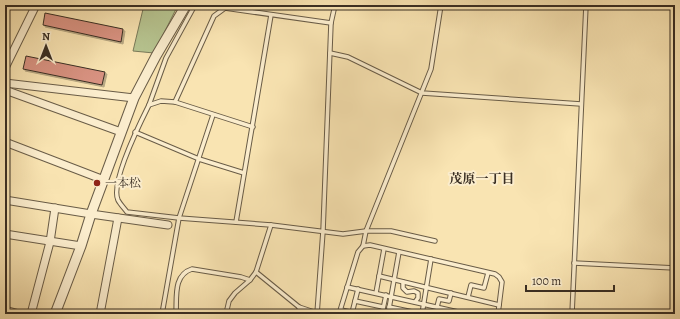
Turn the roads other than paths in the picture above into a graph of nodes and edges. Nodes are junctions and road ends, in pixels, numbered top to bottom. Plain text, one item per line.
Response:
1 (36, 5) edge
2 (186, 5) edge
3 (195, 5) edge
4 (335, 5) edge
5 (441, 5) edge
6 (586, 5) edge
7 (272, 15) junction
8 (331, 23) junction
9 (330, 53) junction
10 (5, 68) edge
11 (5, 83) edge
12 (5, 90) edge
13 (422, 93) junction
14 (134, 98) junction
15 (175, 102) junction
16 (581, 104) junction
17 (149, 105) junction
18 (213, 115) junction
19 (253, 127) junction
20 (121, 132) junction
21 (135, 132) junction
22 (5, 142) edge
23 (199, 159) junction
24 (244, 173) junction
25 (104, 180) junction
26 (5, 200) edge
27 (56, 208) junction
28 (91, 214) junction
29 (118, 218) junction
30 (179, 218) junction
31 (236, 222) junction
32 (168, 225) dead end
33 (270, 225) junction
34 (323, 231) junction
35 (366, 231) junction
36 (5, 234) edge
37 (435, 241) dead end
38 (50, 242) junction
39 (81, 246) junction
40 (363, 246) junction
41 (384, 248) junction
42 (399, 252) junction
43 (431, 260) junction
44 (574, 263) junction
45 (675, 268) edge
46 (256, 272) junction
47 (488, 273) junction
48 (379, 276) junction
49 (250, 280) junction
50 (394, 280) junction
51 (403, 282) junction
52 (347, 287) junction
53 (427, 287) junction
54 (358, 289) junction
55 (376, 293) junction
56 (451, 293) junction
57 (386, 295) junction
58 (391, 296) junction
59 (468, 297) junction
60 (355, 301) junction
61 (415, 302) junction
62 (371, 304) junction
63 (424, 304) junction
64 (499, 305) junction
65 (299, 307) junction
66 (383, 307) junction
67 (389, 307) junction
68 (436, 307) junction
69 (5, 310) edge
70 (370, 310) dead end
71 (340, 312) edge
72 (352, 312) junction
73 (405, 312) edge
74 (448, 312) edge
75 (317, 313) edge
76 (19, 314) edge
77 (31, 314) edge
78 (56, 314) edge
79 (100, 314) edge
80 (162, 314) edge
81 (176, 314) edge
82 (226, 314) edge
83 (302, 314) edge
84 (359, 314) edge
85 (382, 314) edge
86 (388, 314) edge
87 (467, 314) edge
88 (498, 314) edge
89 (572, 314) edge

1 - 10 street
2 - 14 street
3 - 17 lane
4 - 8 lane
5 - 13 lane
6 - 16 lane
7 - 8 lane
7 - 15 lane
7 - 19 lane
8 - 9 lane
9 - 13 lane
9 - 34 lane
11 - 14 street
12 - 20 street
13 - 16 lane
13 - 35 lane
14 - 20 street
15 - 17 lane
15 - 18 lane
16 - 44 lane
17 - 21 lane
18 - 19 lane
18 - 23 lane
19 - 24 lane
20 - 25 street
21 - 23 lane
21 - 30 lane
22 - 25 street
23 - 24 lane
23 - 30 lane
24 - 31 lane
25 - 28 street
26 - 27 street
27 - 28 street
27 - 38 street
28 - 29 street
28 - 39 street
29 - 32 street
29 - 79 street
30 - 31 lane
30 - 80 lane
31 - 33 lane
33 - 34 lane
33 - 46 lane
34 - 35 lane
34 - 75 lane
35 - 37 lane
35 - 40 lane
36 - 38 street
38 - 39 street
38 - 77 street
39 - 78 street
40 - 41 lane
40 - 52 lane
41 - 42 lane
41 - 48 lane
42 - 43 lane
42 - 50 lane
43 - 47 lane
43 - 53 lane
44 - 45 lane
44 - 89 lane
46 - 49 lane
46 - 65 lane
47 - 59 lane
47 - 64 lane
48 - 50 lane
48 - 55 lane
49 - 81 lane
49 - 82 lane
50 - 51 lane
50 - 58 lane
51 - 53 lane
51 - 61 lane
52 - 54 lane
52 - 71 lane
53 - 56 lane
53 - 63 lane
54 - 55 lane
54 - 60 lane
55 - 57 lane
56 - 59 lane
56 - 68 lane
57 - 58 lane
57 - 66 lane
58 - 61 lane
58 - 67 lane
59 - 64 lane
60 - 62 lane
60 - 72 lane
61 - 63 lane
62 - 66 lane
62 - 70 lane
63 - 68 lane
63 - 73 lane
64 - 88 lane
65 - 75 lane
65 - 83 lane
66 - 85 lane
67 - 73 lane
67 - 86 lane
68 - 74 lane
69 - 76 street
71 - 72 lane
72 - 84 lane
74 - 87 lane

